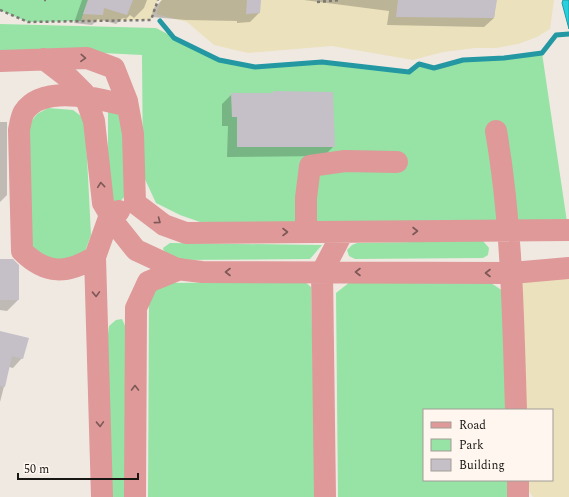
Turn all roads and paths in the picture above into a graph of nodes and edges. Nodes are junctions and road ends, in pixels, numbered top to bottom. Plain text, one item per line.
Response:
1 (158, 0) edge
2 (340, 0) edge
3 (317, 2) dead end
4 (0, 10) edge
5 (44, 59) junction
6 (0, 61) edge
7 (85, 95) junction
8 (128, 106) junction
9 (496, 131) dead end
10 (397, 162) dead end
11 (135, 203) junction
12 (110, 215) junction
13 (569, 230) edge
14 (508, 231) junction
15 (306, 232) junction
16 (343, 232) junction
17 (95, 258) junction
18 (569, 268) edge
19 (180, 269) junction
20 (322, 272) junction
21 (512, 273) junction
22 (516, 409) edge
23 (102, 497) edge
24 (135, 497) edge
25 (325, 497) edge

1 - 4 path
2 - 3 path
5 - 6 street
5 - 7 street
5 -> 8 street
7 - 8 street
12 -> 7 street
7 - 17 street
8 - 11 street
9 - 14 street
10 - 15 street
11 - 12 street
11 -> 15 street
12 - 17 street
12 - 19 street
13 - 14 street
16 -> 14 street
14 - 21 street
15 - 16 street
16 - 20 street
17 -> 23 street
18 - 21 street
20 -> 19 street
24 -> 19 street
21 -> 20 street
20 - 25 street
21 - 22 street

